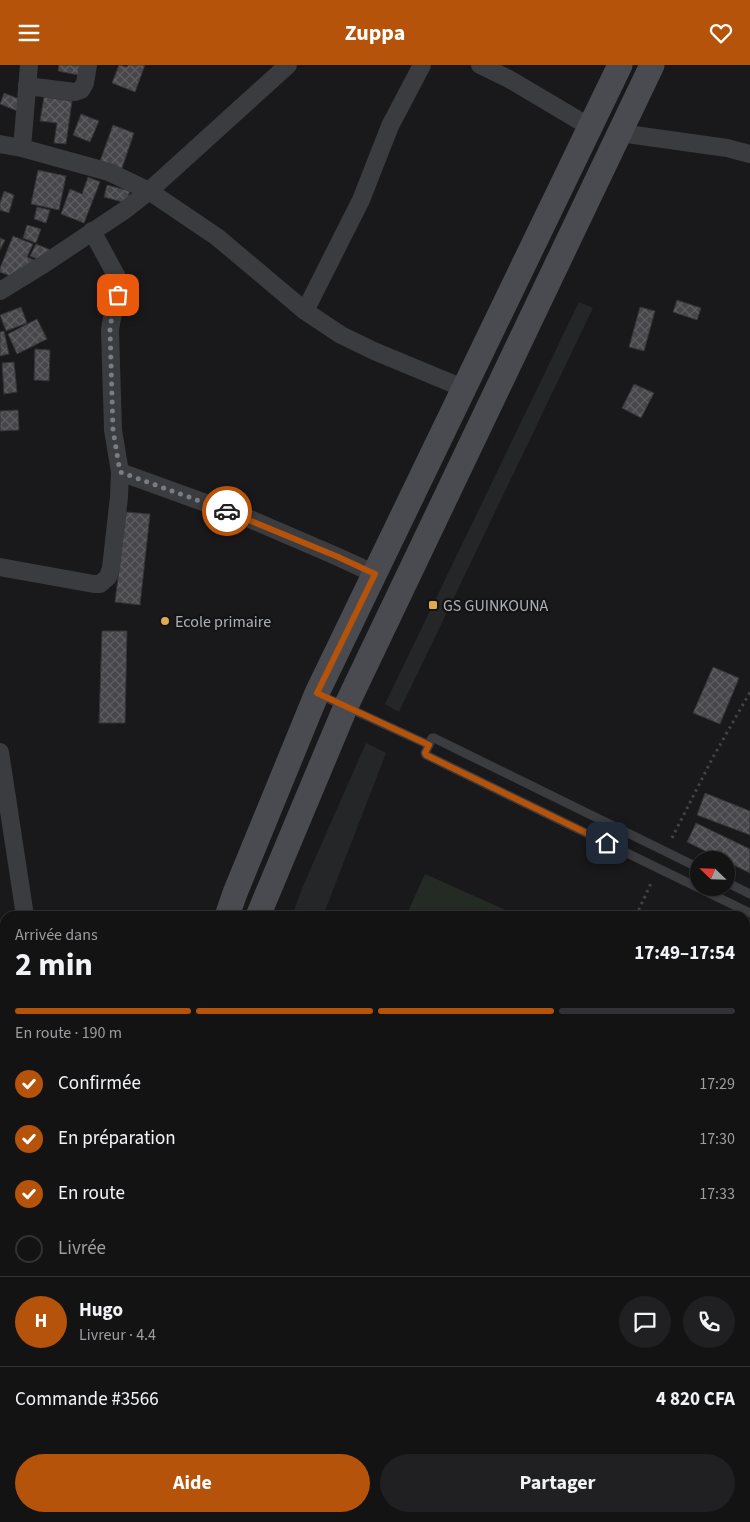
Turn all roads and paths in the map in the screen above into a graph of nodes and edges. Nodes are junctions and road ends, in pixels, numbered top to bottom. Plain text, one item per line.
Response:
1 (29, 65) edge
2 (88, 65) edge
3 (288, 65) edge
4 (422, 65) edge
5 (480, 65) edge
6 (620, 65) edge
7 (652, 65) edge
8 (27, 86) junction
9 (590, 127) junction
10 (620, 133) junction
11 (0, 144) edge
12 (22, 148) junction
13 (750, 154) edge
14 (149, 191) junction
15 (92, 231) junction
16 (0, 291) edge
17 (306, 311) junction
18 (463, 388) junction
19 (120, 472) junction
20 (0, 567) edge
21 (375, 574) junction
22 (750, 692) edge
23 (317, 693) junction
24 (346, 706) junction
25 (429, 745) junction
26 (0, 752) edge
27 (665, 852) junction
28 (690, 864) edge
29 (658, 868) junction
30 (735, 886) edge
31 (750, 894) edge
32 (24, 911) edge
33 (229, 911) edge
34 (260, 911) edge
35 (638, 911) edge
36 (746, 911) edge

1 - 8 street
2 - 8 street
3 - 14 street
4 - 17 street
5 - 9 street
6 - 9 street
7 - 10 street
8 - 12 street
9 - 18 street
10 - 13 street
10 - 24 street
11 - 12 street
12 - 14 street
14 - 15 street
14 - 17 street
15 - 16 street
15 - 19 street
17 - 18 street
18 - 21 street
19 - 20 street
19 - 21 street
21 - 23 street
22 - 27 path
23 - 24 lane
23 - 33 street
24 - 25 lane
24 - 34 street
25 - 27 lane
25 - 29 lane
26 - 32 street
27 - 28 lane
29 - 35 path
29 - 36 lane
30 - 31 lane

